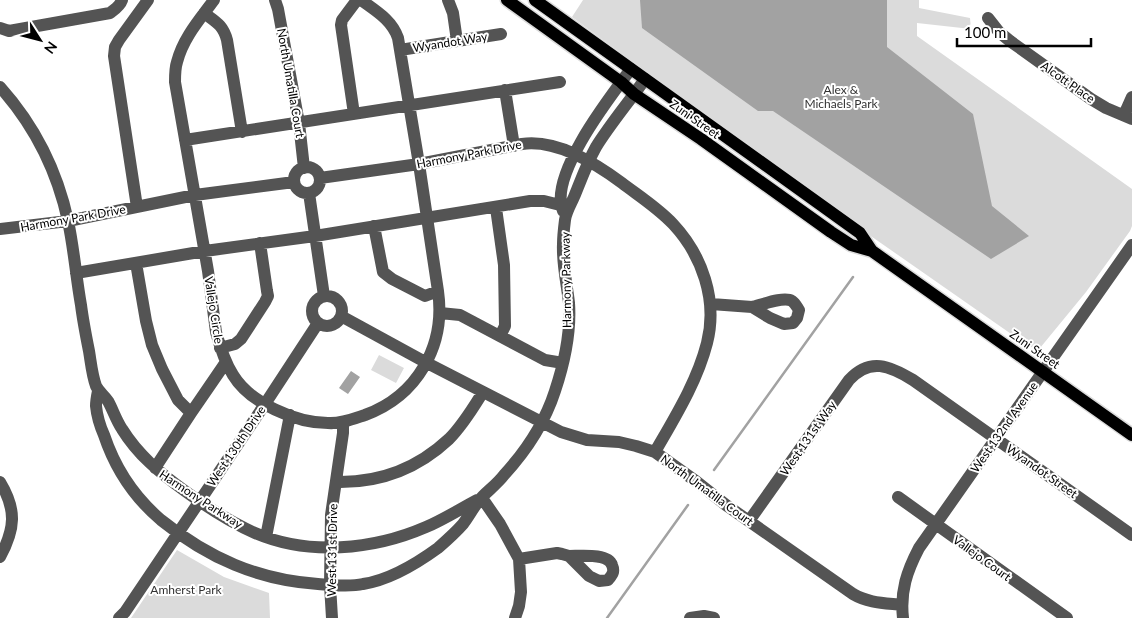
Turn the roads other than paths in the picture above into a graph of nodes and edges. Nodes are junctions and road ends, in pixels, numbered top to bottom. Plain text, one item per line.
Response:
1 (122, 0) edge
2 (148, 0) edge
3 (214, 0) edge
4 (275, 0) edge
5 (357, 0) edge
6 (361, 0) edge
7 (448, 0) edge
8 (507, 0) edge
9 (535, 0) edge
10 (204, 13) junction
11 (988, 18) dead end
12 (0, 28) edge
13 (501, 34) dead end
14 (457, 41) junction
15 (400, 50) junction
16 (631, 68) junction
17 (645, 78) junction
18 (560, 82) dead end
19 (620, 82) junction
20 (0, 87) edge
21 (505, 90) junction
22 (634, 94) junction
23 (1132, 97) edge
24 (409, 105) junction
25 (354, 114) junction
26 (1128, 117) edge
27 (299, 123) junction
28 (242, 132) junction
29 (185, 140) junction
30 (514, 146) junction
31 (574, 154) junction
32 (588, 162) junction
33 (420, 164) junction
34 (304, 168) junction
35 (320, 178) junction
36 (294, 182) junction
37 (309, 193) junction
38 (195, 194) junction
39 (136, 207) junction
40 (496, 208) junction
41 (563, 210) junction
42 (427, 217) junction
43 (68, 221) junction
44 (374, 226) junction
45 (0, 229) edge
46 (315, 236) junction
47 (260, 244) junction
48 (1132, 245) edge
49 (205, 251) junction
50 (872, 251) junction
51 (136, 262) junction
52 (76, 272) junction
53 (438, 291) junction
54 (324, 296) junction
55 (711, 304) junction
56 (752, 307) dead end
57 (440, 313) junction
58 (341, 316) junction
59 (318, 323) junction
60 (500, 336) junction
61 (220, 348) junction
62 (226, 362) junction
63 (427, 363) junction
64 (563, 363) junction
65 (875, 366) joint
66 (1043, 372) junction
67 (98, 392) junction
68 (483, 392) junction
69 (265, 404) junction
70 (191, 413) junction
71 (290, 416) junction
72 (343, 422) junction
73 (542, 422) junction
74 (1132, 435) edge
75 (996, 439) junction
76 (655, 452) junction
77 (155, 468) junction
78 (0, 482) edge
79 (336, 482) junction
80 (898, 497) dead end
81 (482, 498) junction
82 (199, 501) junction
83 (749, 521) junction
84 (935, 524) junction
85 (178, 533) junction
86 (1132, 535) edge
87 (266, 537) junction
88 (330, 548) junction
89 (569, 556) dead end
90 (0, 557) edge
91 (519, 559) junction
92 (330, 585) junction
93 (902, 605) junction
94 (119, 618) edge
95 (332, 618) edge
96 (515, 618) edge
97 (690, 618) edge
98 (714, 618) edge
99 (903, 618) edge
100 (1067, 618) edge

1 - 12 street
2 - 39 street
3 - 10 street, Vallejo Circle
4 - 27 street, North Umatilla Court
5 - 25 street
6 - 15 street, Vallejo Circle
7 - 14 street
8 - 19 main road, Zuni Street
9 - 16 main road, Zuni Street
10 - 28 street
10 - 29 street, Vallejo Circle
11 - 26 street, Alcott Place
13 - 14 street, Wyandot Way
14 - 15 street, Wyandot Way
15 - 24 street, Vallejo Circle
16 - 17 main road, Zuni Street
16 - 19 street, Harmony Parkway
17 - 22 street, Harmony Parkway
17 - 50 main road, Zuni Street
18 - 21 street
19 - 22 main road, Zuni Street
19 - 31 street, Harmony Parkway
20 - 43 street, Harmony Parkway
21 - 24 street
21 - 30 street
22 - 32 street, Harmony Parkway
22 - 50 main road, Zuni Street
23 - 26 street
24 - 25 street
24 - 33 street, Vallejo Circle
25 - 27 street
27 - 28 street
27 - 34 street, North Umatilla Court
28 - 29 street
29 - 38 street, Vallejo Circle
30 - 31 street, Harmony Park Drive
30 - 33 street, Harmony Park Drive
31 - 32 street, Harmony Park Drive
31 - 41 street, Harmony Parkway
32 - 41 street, Harmony Parkway
32 - 55 street, Harmony Park Drive
33 - 35 street, Harmony Park Drive
33 - 42 street, Vallejo Circle
34 - 35 street
34 - 36 street
35 - 37 street
36 - 37 street
36 - 38 street, Harmony Park Drive
37 - 46 street
38 - 39 street, Harmony Park Drive
38 - 49 street, Vallejo Circle
39 - 43 street, Harmony Park Drive
40 - 41 street
40 - 42 street
40 - 60 street
41 - 64 street, Harmony Parkway
42 - 44 street
42 - 53 street, Vallejo Circle
43 - 45 street, Harmony Park Drive
43 - 52 street, Harmony Parkway
44 - 46 street
44 - 53 street
46 - 47 street
46 - 54 street
47 - 49 street
47 - 61 street
48 - 66 street, West 132nd Avenue
49 - 51 street
49 - 61 street, Vallejo Circle
50 - 66 main road, Zuni Street
51 - 52 street
51 - 70 street
52 - 67 street, Harmony Parkway
53 - 57 street, Vallejo Circle
54 - 58 street
54 - 59 street
55 - 56 street
55 - 76 street, Harmony Park Drive
57 - 60 street
57 - 63 street, Vallejo Circle
58 - 59 street
58 - 63 street, North Umatilla Court
59 - 69 street, West 130th Drive
60 - 64 street
61 - 62 street, Vallejo Circle
62 - 69 street, Vallejo Circle
62 - 70 street
63 - 68 street, North Umatilla Court
63 - 72 street, Vallejo Circle
64 - 73 street, Harmony Parkway
65 - 75 street, Wyandot Street
65 - 83 street, West 131st Way
66 - 74 main road, Zuni Street
66 - 75 street, West 132nd Avenue
67 - 77 street, Harmony Parkway
67 - 85 street, Harmony Parkway
68 - 73 street, North Umatilla Court
68 - 79 street
69 - 71 street, Vallejo Circle
69 - 82 street, West 130th Drive
70 - 77 street
71 - 72 street, Vallejo Circle
71 - 87 street
72 - 79 street, West 131st Drive
73 - 76 street, North Umatilla Court
73 - 81 street, Harmony Parkway
75 - 84 street, West 132nd Avenue
75 - 86 street, Wyandot Street
76 - 83 street, North Umatilla Court
77 - 82 street, Harmony Parkway
78 - 90 street
79 - 88 street, West 131st Drive
80 - 84 street, Vallejo Court
81 - 88 street, Harmony Parkway
81 - 91 street
81 - 92 street, Harmony Parkway
82 - 85 street, West 130th Drive
82 - 87 street, Harmony Parkway
83 - 93 street, North Umatilla Court
84 - 93 street, West 132nd Avenue
84 - 100 street, Vallejo Court
85 - 92 street, Harmony Parkway
85 - 94 street, West 130th Drive
87 - 88 street, Harmony Parkway
88 - 92 street, West 131st Drive
89 - 91 street
91 - 96 street
92 - 95 street, West 131st Drive
93 - 99 street, West 132nd Avenue
97 - 98 street

